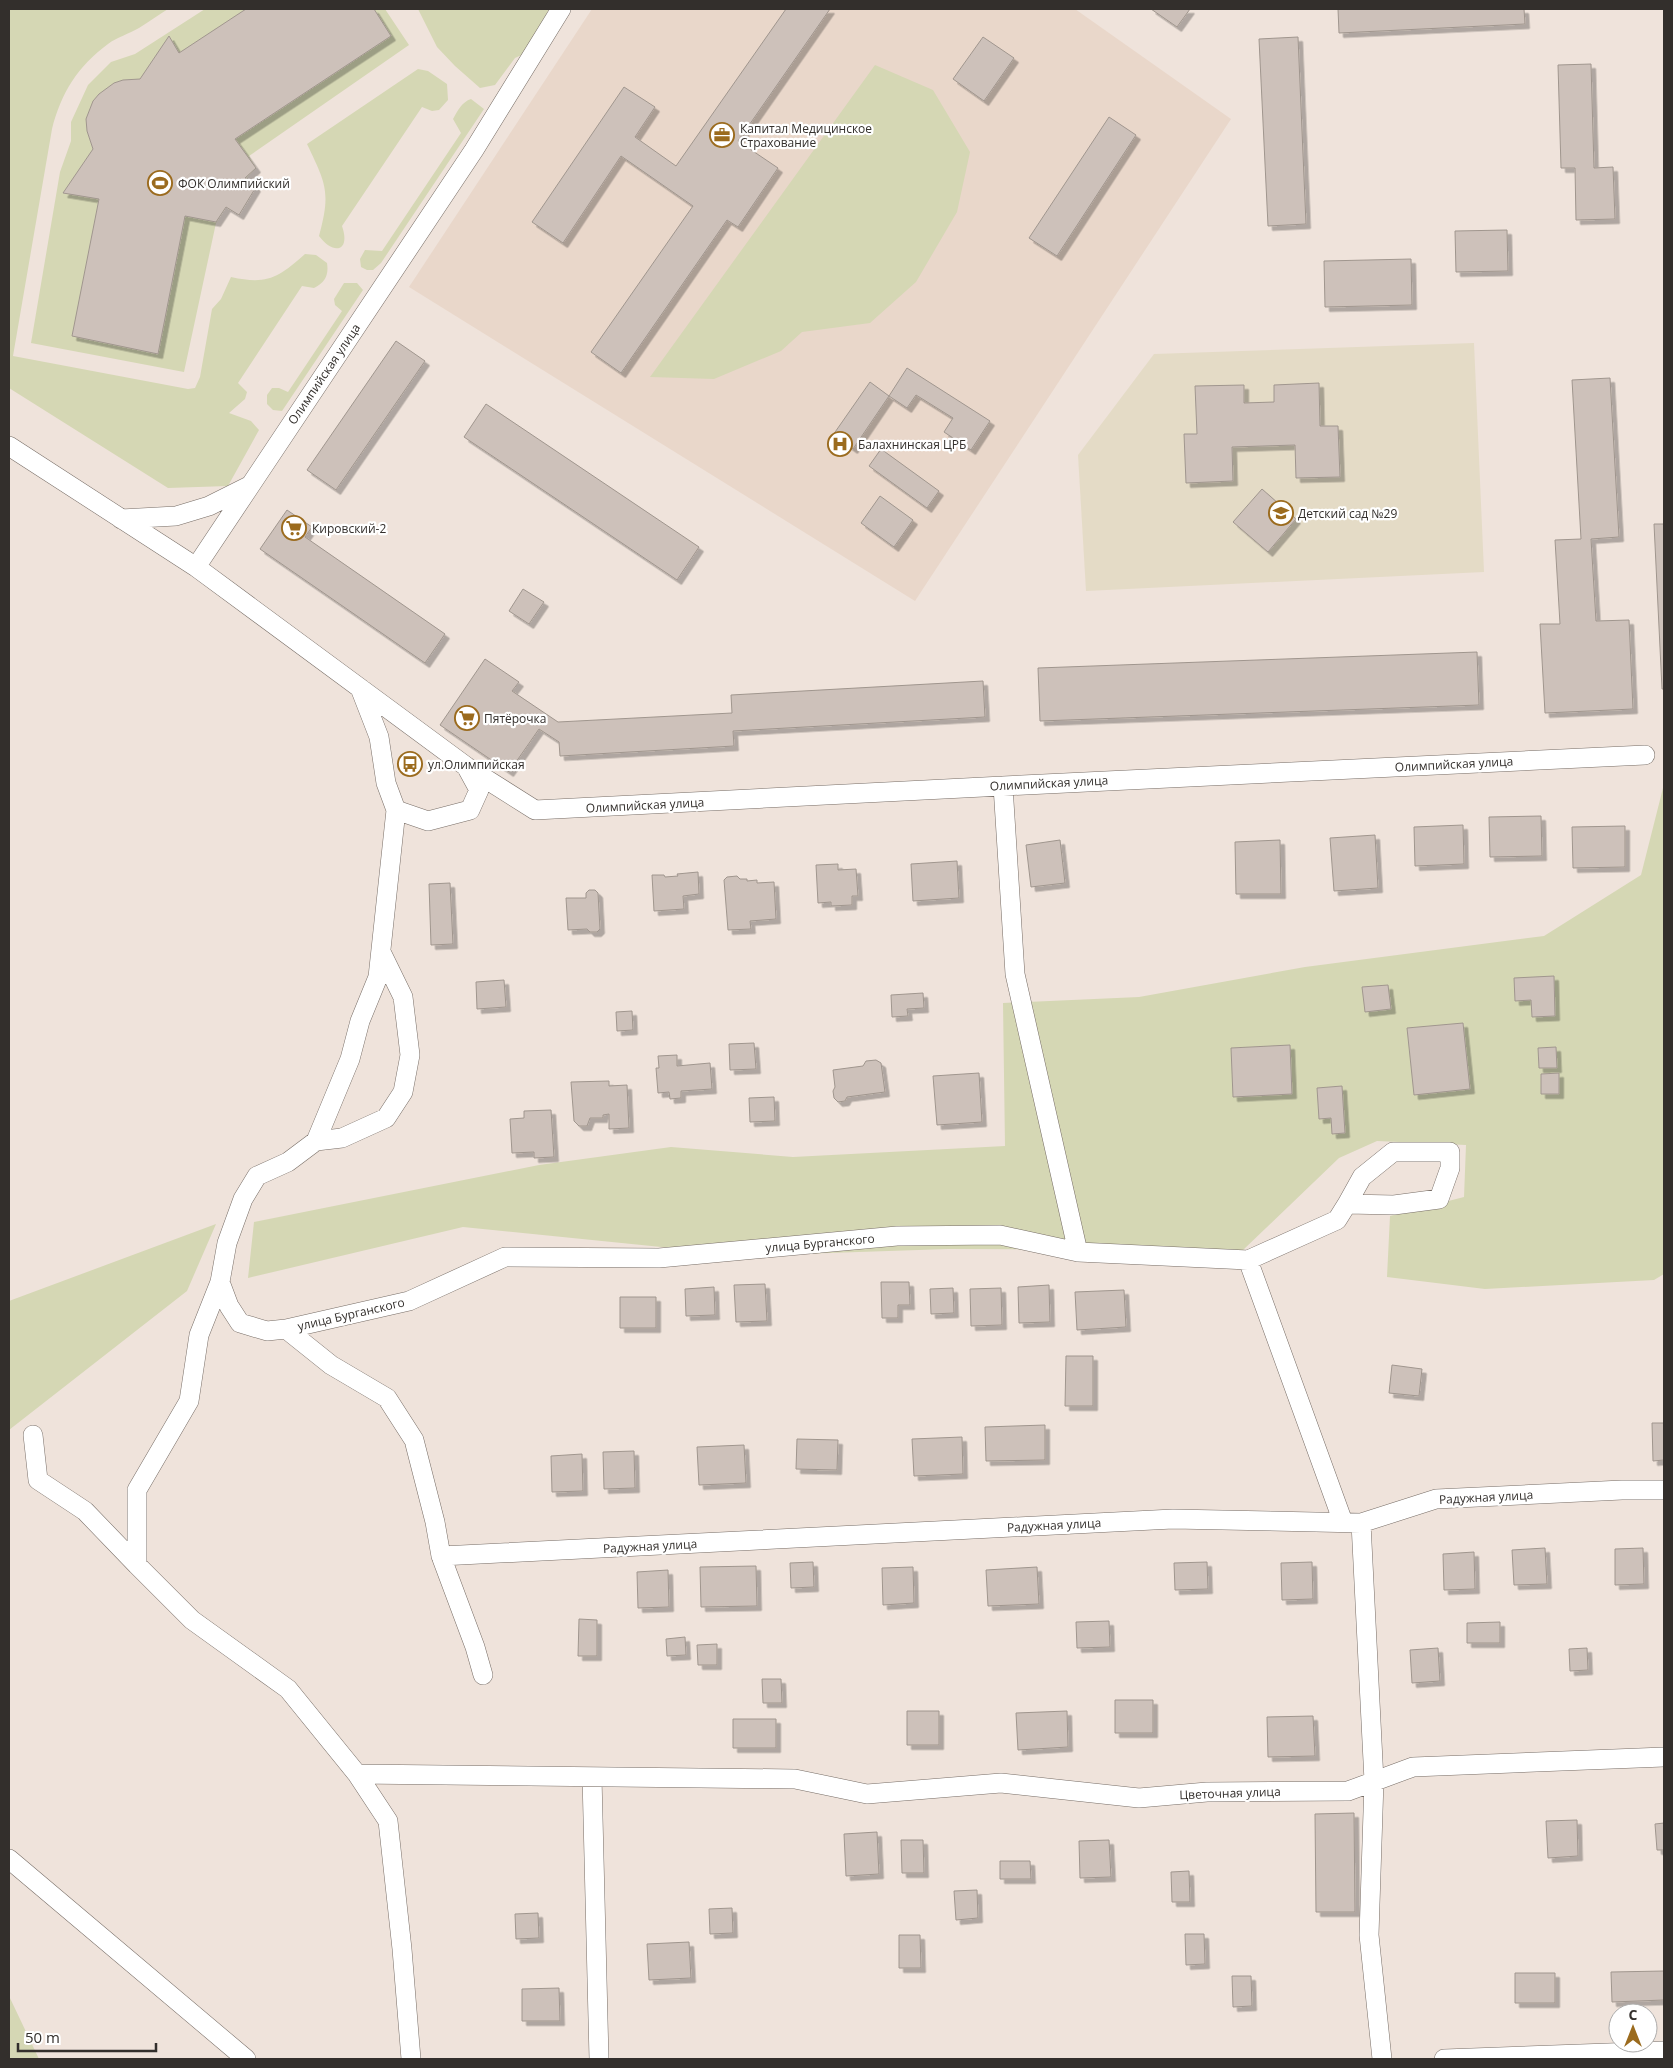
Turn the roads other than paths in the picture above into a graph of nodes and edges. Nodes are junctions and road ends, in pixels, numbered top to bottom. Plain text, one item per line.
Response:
1 (560, 9) edge
2 (9, 446) edge
3 (250, 486) junction
4 (122, 519) junction
5 (196, 567) junction
6 (360, 688) junction
7 (1645, 755) dead end
8 (467, 767) junction
9 (1003, 786) junction
10 (396, 810) junction
11 (381, 952) junction
12 (316, 1141) junction
13 (1347, 1204) junction
14 (1078, 1252) junction
15 (1248, 1260) junction
16 (220, 1282) junction
17 (286, 1329) junction
18 (33, 1434) dead end
19 (1664, 1490) edge
20 (1352, 1522) junction
21 (442, 1556) junction
22 (137, 1565) junction
23 (483, 1675) dead end
24 (1664, 1757) edge
25 (357, 1774) junction
26 (592, 1777) junction
27 (1374, 1781) junction
28 (9, 1859) edge
29 (1664, 2050) edge
30 (246, 2059) edge
31 (411, 2059) edge
32 (599, 2059) edge
33 (1382, 2059) edge
34 (1444, 2059) edge

1 - 3 street, Олимпийская улица
2 - 4 street
3 - 4 street
3 - 5 street, Олимпийская улица
4 - 5 street
5 - 6 street, Олимпийская улица
6 - 8 street, Олимпийская улица
6 - 10 street
7 - 9 street, Олимпийская улица
8 - 9 street, Олимпийская улица
8 - 10 street, Олимпийская улица
9 - 14 street
10 - 11 street
11 - 12 street
11 - 12 street
12 - 16 street
13 - 13 street, улица Бурганского
13 - 15 street, улица Бурганского
14 - 15 street, улица Бурганского
14 - 17 street, улица Бурганского
15 - 20 street
16 - 17 street, улица Бурганского
16 - 22 street
17 - 21 street
18 - 22 street
19 - 20 street, Радужная улица
20 - 21 street, Радужная улица
20 - 27 street
21 - 23 street
22 - 25 street
24 - 27 street, Цветочная улица
25 - 26 street, Цветочная улица
25 - 31 street
26 - 27 street, Цветочная улица
26 - 32 street
27 - 33 street
28 - 30 street
29 - 34 street

